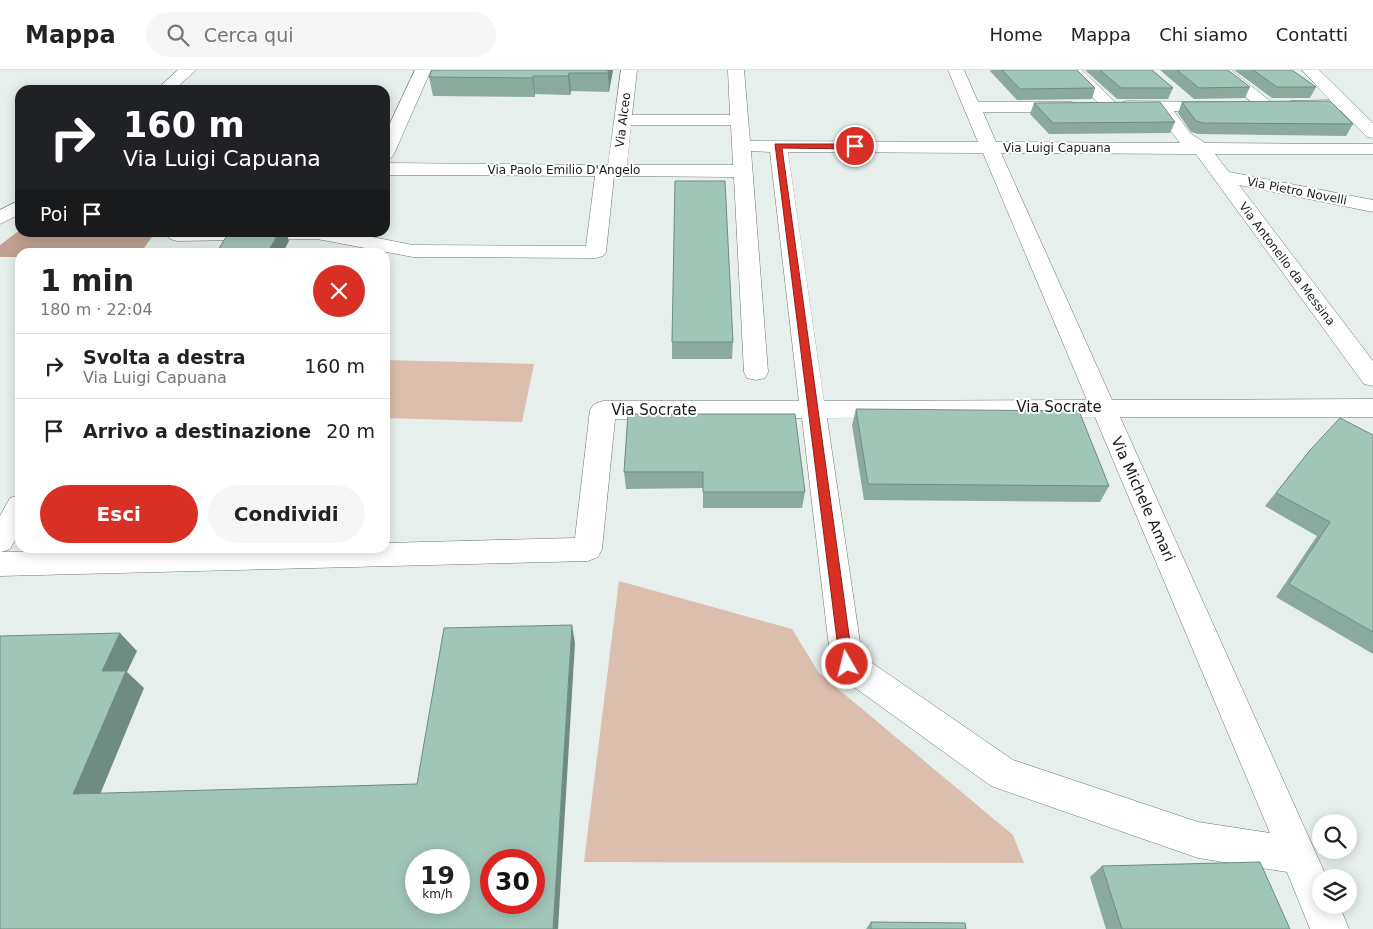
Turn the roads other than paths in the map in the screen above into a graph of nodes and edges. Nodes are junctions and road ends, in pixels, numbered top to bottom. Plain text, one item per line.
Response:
1 (188, 70) edge
2 (423, 70) edge
3 (630, 70) edge
4 (736, 70) edge
5 (956, 70) edge
6 (1073, 70) edge
7 (1221, 70) edge
8 (1310, 70) edge
9 (170, 85) edge
10 (1168, 88) edge
11 (1266, 105) junction
12 (1344, 105) junction
13 (1111, 106) junction
14 (1161, 106) junction
15 (1189, 106) junction
16 (972, 108) junction
17 (624, 120) junction
18 (740, 120) junction
19 (1373, 133) edge
20 (390, 143) edge
21 (742, 146) junction
22 (778, 146) junction
23 (989, 147) junction
24 (1201, 148) junction
25 (1373, 149) edge
26 (390, 169) edge
27 (611, 170) junction
28 (744, 171) junction
29 (1221, 176) junction
30 (1373, 206) edge
31 (15, 209) edge
32 (0, 218) edge
33 (235, 237) edge
34 (327, 237) edge
35 (174, 240) edge
36 (351, 246) edge
37 (376, 248) edge
38 (390, 249) edge
39 (756, 372) dead end
40 (1373, 378) edge
41 (1103, 407) junction
42 (1373, 408) edge
43 (813, 409) junction
44 (15, 515) edge
45 (0, 541) edge
46 (0, 564) edge
47 (1298, 856) junction
48 (1330, 929) edge

1 - 9 street
2 - 20 street
3 - 17 street, Via Alceo
4 - 18 street
5 - 16 street, Via Michele Amari
6 - 13 street
7 - 11 street
8 - 12 street
10 - 15 street
11 - 12 street
11 - 15 street
12 - 19 street
13 - 14 street
13 - 16 street
14 - 15 street
14 - 24 street, Via Antonello da Messina
16 - 23 street, Via Michele Amari
17 - 18 street
17 - 27 street, Via Alceo
18 - 21 street
21 - 22 street, Via Luigi Capuana
21 - 28 street
22 - 23 street, Via Luigi Capuana
22 - 43 street
23 - 24 street, Via Luigi Capuana
23 - 41 street, Via Michele Amari
24 - 25 street, Via Luigi Capuana
24 - 29 street, Via Antonello da Messina
26 - 27 street, Via Paolo Emilio D'Angelo
27 - 28 street, Via Paolo Emilio D'Angelo
27 - 38 street, Via Alceo
28 - 39 street
29 - 30 street, Via Pietro Novelli
29 - 40 street, Via Antonello da Messina
31 - 32 street
33 - 35 street
34 - 36 street
36 - 37 street, Via Alceo
41 - 42 street, Via Socrate
41 - 43 street, Via Socrate
41 - 47 street, Via Michele Amari
43 - 46 street, Via Socrate
43 - 47 street
44 - 45 street
47 - 48 street, Via Michele Amari

